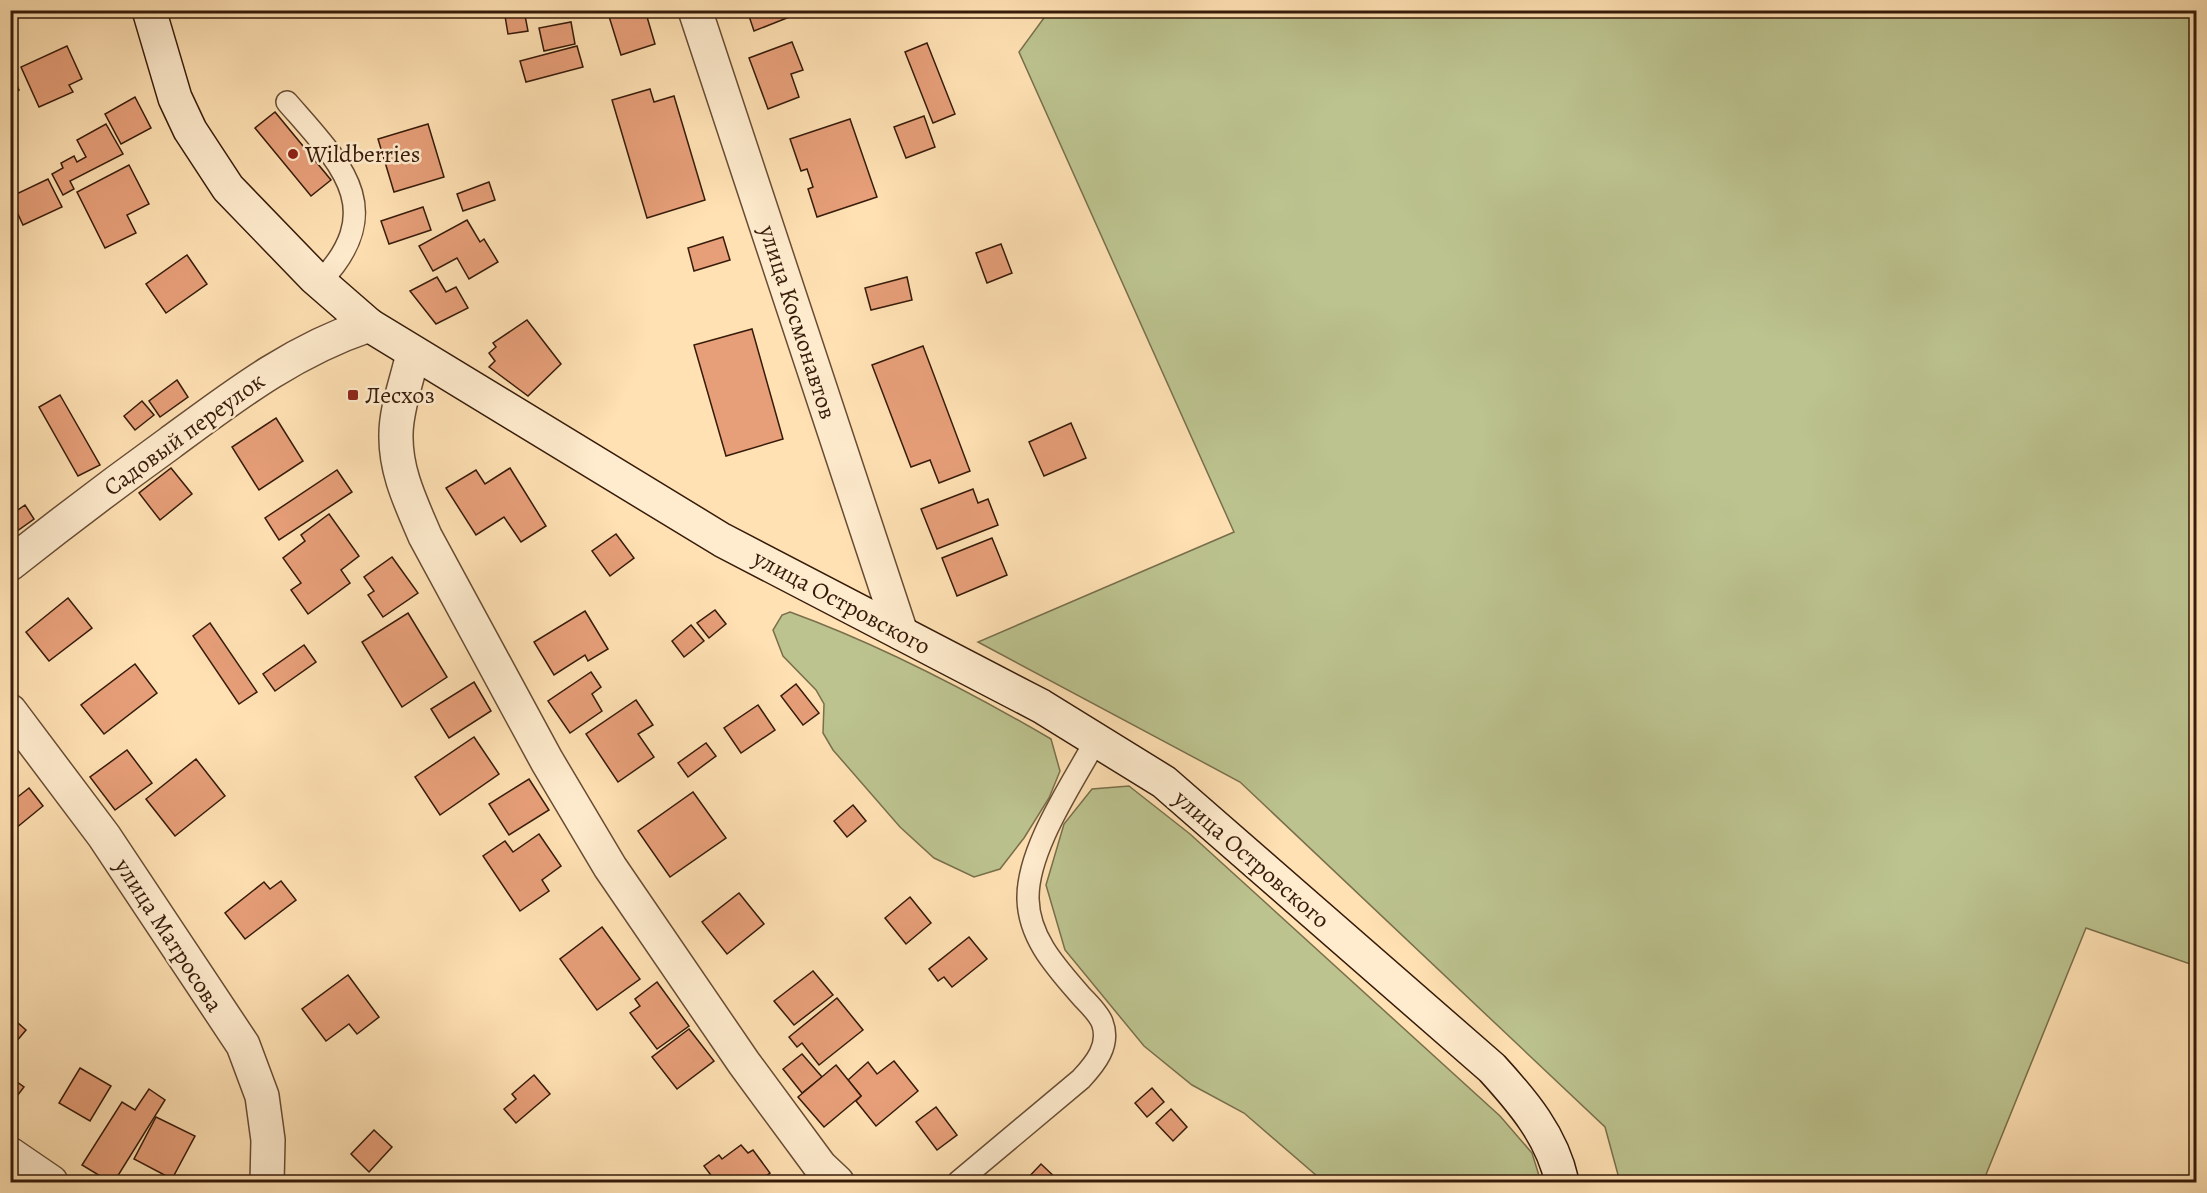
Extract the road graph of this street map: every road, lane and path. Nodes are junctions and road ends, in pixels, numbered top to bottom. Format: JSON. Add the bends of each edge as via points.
{"nodes":[{"id":1,"x":148,"y":10,"type":"edge"},
{"id":2,"x":695,"y":10,"type":"edge"},
{"id":3,"x":286,"y":102,"type":"dead end"},
{"id":4,"x":320,"y":282,"type":"junction"},
{"id":5,"x":369,"y":325,"type":"junction"},
{"id":6,"x":413,"y":353,"type":"junction"},
{"id":7,"x":10,"y":564,"type":"edge"},
{"id":8,"x":901,"y":633,"type":"junction"},
{"id":9,"x":10,"y":711,"type":"edge"},
{"id":10,"x":1096,"y":740,"type":"junction"},
{"id":11,"x":10,"y":1154,"type":"edge"},
{"id":12,"x":51,"y":1182,"type":"edge"},
{"id":13,"x":267,"y":1182,"type":"edge"},
{"id":14,"x":837,"y":1182,"type":"edge"},
{"id":15,"x":958,"y":1182,"type":"edge"},
{"id":16,"x":1562,"y":1182,"type":"edge"}],
"edges":[{"from":1,"to":4,"type":"street","name":"улица Островского","via":[[175,98],[190,130],[228,188]]},
{"from":2,"to":8,"type":"street","name":"улица Космонавтов"},
{"from":3,"to":4,"type":"lane","via":[[343,173],[355,213],[349,243],[339,262]]},
{"from":4,"to":5,"type":"street","name":"улица Островского"},
{"from":5,"to":6,"type":"street","name":"улица Островского"},
{"from":5,"to":7,"type":"street","name":"Садовый переулок","via":[[328,339],[267,374]]},
{"from":6,"to":8,"type":"street","name":"улица Островского","via":[[722,540]]},
{"from":6,"to":14,"type":"street","via":[[396,443],[408,498],[426,536],[547,760],[610,867],[744,1063],[820,1166]]},
{"from":8,"to":10,"type":"street","name":"улица Островского","via":[[1041,706]]},
{"from":9,"to":13,"type":"street","name":"улица Матросова","via":[[104,836],[243,1045],[262,1096],[268,1140]]},
{"from":10,"to":15,"type":"lane","via":[[1033,864],[1028,897],[1038,941],[1102,1023],[1103,1046],[1096,1063],[1081,1080]]},
{"from":10,"to":16,"type":"street","name":"улица Островского","via":[[1164,783],[1492,1068],[1525,1104],[1547,1139]]},
{"from":11,"to":12,"type":"street"}]}
